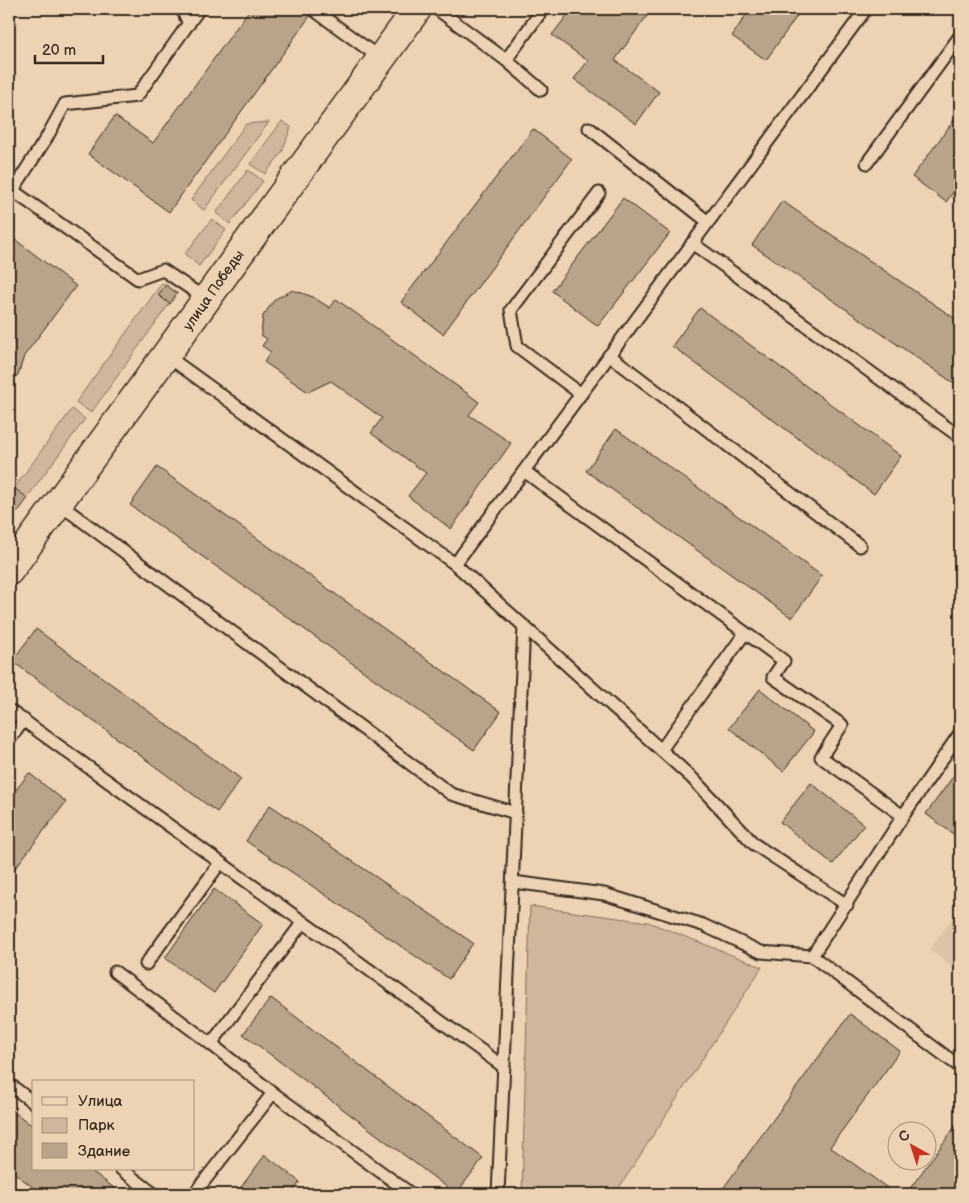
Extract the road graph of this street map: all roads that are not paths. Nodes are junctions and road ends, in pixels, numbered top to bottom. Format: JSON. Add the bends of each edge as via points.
{"nodes":[{"id":1,"x":182,"y":9,"type":"edge"},
{"id":2,"x":199,"y":9,"type":"edge"},
{"id":3,"x":437,"y":9,"type":"edge"},
{"id":4,"x":543,"y":9,"type":"edge"},
{"id":5,"x":866,"y":9,"type":"edge"},
{"id":6,"x":314,"y":10,"type":"edge"},
{"id":7,"x":408,"y":12,"type":"edge"},
{"id":8,"x":189,"y":24,"type":"junction"},
{"id":9,"x":960,"y":36,"type":"edge"},
{"id":10,"x":380,"y":58,"type":"junction"},
{"id":11,"x":506,"y":60,"type":"junction"},
{"id":12,"x":541,"y":90,"type":"dead end"},
{"id":13,"x":589,"y":128,"type":"dead end"},
{"id":14,"x":867,"y":163,"type":"dead end"},
{"id":15,"x":11,"y":189,"type":"edge"},
{"id":16,"x":600,"y":193,"type":"dead end"},
{"id":17,"x":707,"y":221,"type":"junction"},
{"id":18,"x":692,"y":243,"type":"junction"},
{"id":19,"x":206,"y":300,"type":"junction"},
{"id":20,"x":610,"y":355,"type":"junction"},
{"id":21,"x":167,"y":356,"type":"junction"},
{"id":22,"x":581,"y":394,"type":"junction"},
{"id":23,"x":960,"y":437,"type":"edge"},
{"id":24,"x":524,"y":471,"type":"junction"},
{"id":25,"x":58,"y":503,"type":"junction"},
{"id":26,"x":860,"y":546,"type":"dead end"},
{"id":27,"x":12,"y":560,"type":"edge"},
{"id":28,"x":455,"y":564,"type":"junction"},
{"id":29,"x":524,"y":626,"type":"junction"},
{"id":30,"x":745,"y":633,"type":"junction"},
{"id":31,"x":9,"y":710,"type":"edge"},
{"id":32,"x":24,"y":720,"type":"junction"},
{"id":33,"x":960,"y":733,"type":"edge"},
{"id":34,"x":9,"y":740,"type":"edge"},
{"id":35,"x":660,"y":750,"type":"junction"},
{"id":36,"x":516,"y":813,"type":"junction"},
{"id":37,"x":903,"y":816,"type":"junction"},
{"id":38,"x":220,"y":863,"type":"junction"},
{"id":39,"x":513,"y":882,"type":"junction"},
{"id":40,"x":847,"y":905,"type":"junction"},
{"id":41,"x":303,"y":922,"type":"junction"},
{"id":42,"x":812,"y":956,"type":"junction"},
{"id":43,"x":146,"y":964,"type":"dead end"},
{"id":44,"x":115,"y":972,"type":"dead end"},
{"id":45,"x":211,"y":1044,"type":"junction"},
{"id":46,"x":504,"y":1067,"type":"junction"},
{"id":47,"x":960,"y":1067,"type":"edge"},
{"id":48,"x":9,"y":1084,"type":"edge"},
{"id":49,"x":273,"y":1092,"type":"junction"},
{"id":50,"x":32,"y":1101,"type":"edge"},
{"id":51,"x":122,"y":1170,"type":"edge"},
{"id":52,"x":154,"y":1194,"type":"edge"},
{"id":53,"x":194,"y":1194,"type":"edge"},
{"id":54,"x":411,"y":1194,"type":"edge"},
{"id":55,"x":498,"y":1194,"type":"edge"}],
"edges":[{"from":1,"to":8,"type":"lane"},
{"from":2,"to":8,"type":"lane"},
{"from":3,"to":11,"type":"lane"},
{"from":4,"to":11,"type":"lane"},
{"from":5,"to":17,"type":"lane"},
{"from":6,"to":10,"type":"lane"},
{"from":7,"to":10,"type":"main road","name":"улица Победы"},
{"from":8,"to":15,"type":"lane","via":[[137,96],[65,104],[47,137]]},
{"from":9,"to":14,"type":"lane"},
{"from":10,"to":19,"type":"main road","name":"улица Победы"},
{"from":11,"to":12,"type":"lane"},
{"from":13,"to":17,"type":"lane"},
{"from":15,"to":19,"type":"lane","via":[[138,279],[162,270]]},
{"from":16,"to":22,"type":"lane","via":[[511,310],[517,346]]},
{"from":17,"to":18,"type":"lane"},
{"from":18,"to":20,"type":"lane"},
{"from":18,"to":23,"type":"lane"},
{"from":19,"to":21,"type":"main road","name":"улица Победы"},
{"from":20,"to":22,"type":"lane"},
{"from":20,"to":26,"type":"lane"},
{"from":21,"to":25,"type":"main road","name":"улица Победы"},
{"from":21,"to":28,"type":"lane"},
{"from":22,"to":24,"type":"lane"},
{"from":24,"to":28,"type":"lane"},
{"from":24,"to":30,"type":"lane"},
{"from":25,"to":27,"type":"main road","name":"улица Победы"},
{"from":25,"to":36,"type":"lane","via":[[451,794]]},
{"from":28,"to":29,"type":"lane"},
{"from":29,"to":35,"type":"lane"},
{"from":29,"to":36,"type":"lane"},
{"from":30,"to":35,"type":"lane"},
{"from":30,"to":37,"type":"lane","via":[[784,661],[773,677],[842,724],[821,757]]},
{"from":31,"to":32,"type":"lane"},
{"from":32,"to":34,"type":"lane"},
{"from":32,"to":38,"type":"lane"},
{"from":33,"to":37,"type":"lane"},
{"from":35,"to":40,"type":"lane","via":[[692,778],[754,844]]},
{"from":36,"to":39,"type":"lane"},
{"from":37,"to":40,"type":"lane"},
{"from":38,"to":41,"type":"lane"},
{"from":38,"to":43,"type":"lane"},
{"from":39,"to":42,"type":"lane","via":[[604,894],[703,925],[762,952]]},
{"from":39,"to":46,"type":"lane"},
{"from":40,"to":42,"type":"lane"},
{"from":41,"to":45,"type":"lane"},
{"from":41,"to":46,"type":"lane"},
{"from":42,"to":47,"type":"lane"},
{"from":44,"to":45,"type":"lane"},
{"from":45,"to":49,"type":"lane"},
{"from":46,"to":55,"type":"lane"},
{"from":48,"to":50,"type":"lane"},
{"from":49,"to":53,"type":"lane"},
{"from":49,"to":54,"type":"lane"},
{"from":51,"to":52,"type":"lane"}]}
